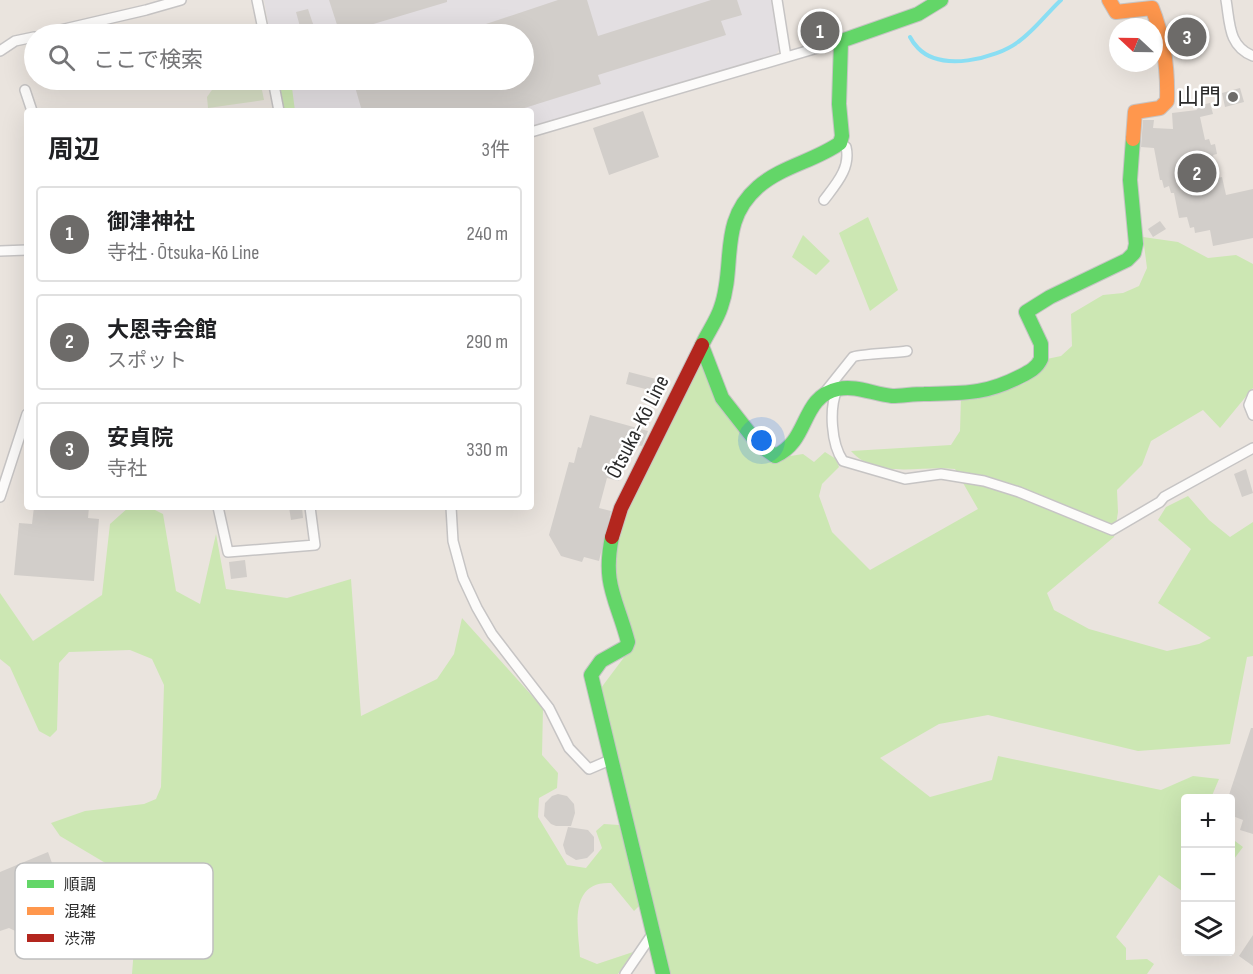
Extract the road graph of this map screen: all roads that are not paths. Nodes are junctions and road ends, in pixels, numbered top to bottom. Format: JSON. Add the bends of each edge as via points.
{"nodes":[{"id":1,"x":181,"y":0,"type":"edge"},
{"id":2,"x":257,"y":0,"type":"edge"},
{"id":3,"x":777,"y":0,"type":"edge"},
{"id":4,"x":941,"y":0,"type":"edge"},
{"id":5,"x":1108,"y":0,"type":"edge"},
{"id":6,"x":1226,"y":0,"type":"edge"},
{"id":7,"x":84,"y":24,"type":"edge"},
{"id":8,"x":262,"y":24,"type":"edge"},
{"id":9,"x":24,"y":39,"type":"edge"},
{"id":10,"x":841,"y":41,"type":"junction"},
{"id":11,"x":0,"y":51,"type":"edge"},
{"id":12,"x":1253,"y":56,"type":"edge"},
{"id":13,"x":786,"y":57,"type":"junction"},
{"id":14,"x":25,"y":90,"type":"dead end"},
{"id":15,"x":275,"y":90,"type":"edge"},
{"id":16,"x":31,"y":108,"type":"edge"},
{"id":17,"x":278,"y":108,"type":"edge"},
{"id":18,"x":534,"y":131,"type":"edge"},
{"id":19,"x":840,"y":143,"type":"junction"},
{"id":20,"x":824,"y":200,"type":"dead end"},
{"id":21,"x":24,"y":250,"type":"edge"},
{"id":22,"x":0,"y":251,"type":"edge"},
{"id":23,"x":702,"y":346,"type":"junction"},
{"id":24,"x":907,"y":351,"type":"dead end"},
{"id":25,"x":837,"y":390,"type":"junction"},
{"id":26,"x":1253,"y":395,"type":"edge"},
{"id":27,"x":821,"y":396,"type":"junction"},
{"id":28,"x":1253,"y":415,"type":"edge"},
{"id":29,"x":24,"y":423,"type":"edge"},
{"id":30,"x":1253,"y":448,"type":"edge"},
{"id":31,"x":0,"y":497,"type":"edge"},
{"id":32,"x":219,"y":510,"type":"edge"},
{"id":33,"x":310,"y":510,"type":"edge"},
{"id":34,"x":451,"y":510,"type":"edge"},
{"id":35,"x":610,"y":760,"type":"junction"},
{"id":36,"x":653,"y":933,"type":"junction"},
{"id":37,"x":625,"y":974,"type":"edge"},
{"id":38,"x":663,"y":974,"type":"edge"}],
"edges":[{"from":1,"to":7,"type":"street"},
{"from":2,"to":8,"type":"street"},
{"from":3,"to":13,"type":"street"},
{"from":4,"to":10,"type":"main road","via":[[918,14]]},
{"from":5,"to":25,"type":"main road","via":[[1116,12],[1142,6],[1152,8],[1168,79],[1167,101],[1160,108],[1135,112],[1130,180],[1134,253],[1026,312],[1043,357],[1030,372],[997,388],[886,395],[849,387]]},
{"from":6,"to":12,"type":"street","via":[[1233,40]]},
{"from":9,"to":11,"type":"street"},
{"from":10,"to":13,"type":"street"},
{"from":10,"to":19,"type":"main road"},
{"from":13,"to":18,"type":"street"},
{"from":14,"to":16,"type":"street"},
{"from":15,"to":17,"type":"street"},
{"from":19,"to":20,"type":"street","via":[[846,147],[848,161]]},
{"from":19,"to":23,"type":"main road","name":"Ōtsuka-Kō Line","via":[[771,177],[745,200],[733,225],[721,307]]},
{"from":21,"to":22,"type":"street"},
{"from":23,"to":27,"type":"main road","via":[[722,398],[758,444],[775,456],[794,445]]},
{"from":23,"to":35,"type":"main road","name":"Ōtsuka-Kō Line","via":[[621,507],[609,548],[610,588],[628,642],[626,647],[599,661],[591,675]]},
{"from":24,"to":27,"type":"street","via":[[858,354]]},
{"from":25,"to":27,"type":"main road"},
{"from":25,"to":30,"type":"street","via":[[832,401],[834,442],[843,461],[905,479],[941,474],[984,481],[1112,531]]},
{"from":26,"to":28,"type":"street","via":[[1249,405]]},
{"from":29,"to":31,"type":"street"},
{"from":32,"to":33,"type":"street","via":[[228,552],[315,545]]},
{"from":34,"to":35,"type":"street","via":[[453,541],[463,578],[492,634],[549,708],[569,748],[589,769]]},
{"from":35,"to":36,"type":"main road","name":"Ōtsuka-Kō Line"},
{"from":36,"to":37,"type":"street"},
{"from":36,"to":38,"type":"main road","name":"Ōtsuka-Kō Line"}]}
